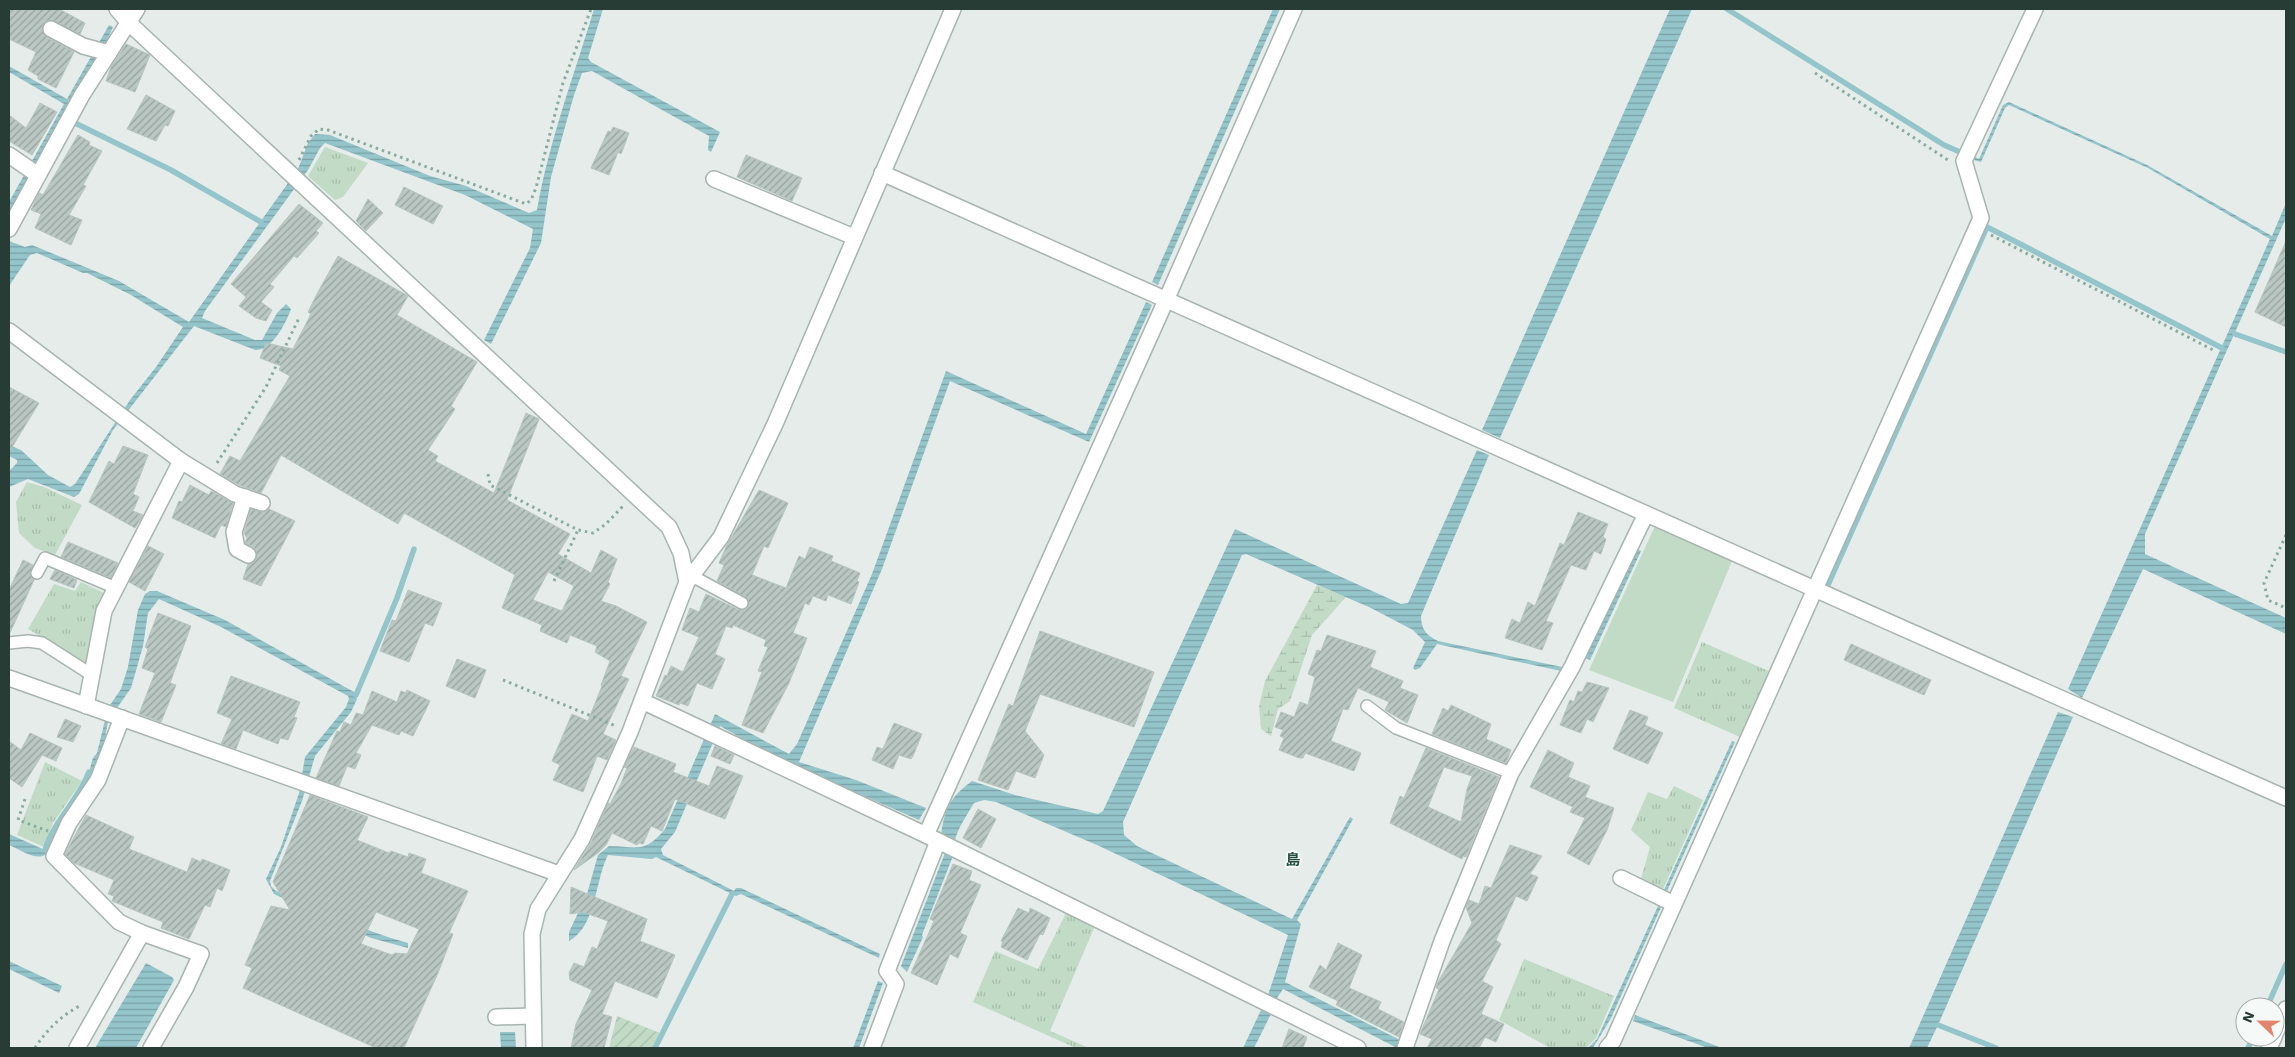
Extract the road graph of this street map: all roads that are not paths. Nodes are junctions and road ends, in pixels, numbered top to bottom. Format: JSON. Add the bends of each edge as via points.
{"nodes":[{"id":1,"x":117,"y":9,"type":"edge"},
{"id":2,"x":137,"y":9,"type":"edge"},
{"id":3,"x":953,"y":9,"type":"edge"},
{"id":4,"x":1294,"y":9,"type":"edge"},
{"id":5,"x":2035,"y":9,"type":"edge"},
{"id":6,"x":129,"y":23,"type":"junction"},
{"id":7,"x":51,"y":29,"type":"dead end"},
{"id":8,"x":109,"y":54,"type":"junction"},
{"id":9,"x":9,"y":155,"type":"edge"},
{"id":10,"x":882,"y":173,"type":"junction"},
{"id":11,"x":38,"y":175,"type":"junction"},
{"id":12,"x":714,"y":179,"type":"dead end"},
{"id":13,"x":9,"y":229,"type":"edge"},
{"id":14,"x":854,"y":236,"type":"junction"},
{"id":15,"x":1167,"y":298,"type":"junction"},
{"id":16,"x":9,"y":331,"type":"edge"},
{"id":17,"x":181,"y":461,"type":"junction"},
{"id":18,"x":245,"y":497,"type":"junction"},
{"id":19,"x":262,"y":503,"type":"dead end"},
{"id":20,"x":1646,"y":514,"type":"junction"},
{"id":21,"x":248,"y":555,"type":"dead end"},
{"id":22,"x":37,"y":573,"type":"dead end"},
{"id":23,"x":690,"y":579,"type":"junction"},
{"id":24,"x":116,"y":588,"type":"junction"},
{"id":25,"x":1814,"y":590,"type":"junction"},
{"id":26,"x":742,"y":603,"type":"dead end"},
{"id":27,"x":9,"y":643,"type":"edge"},
{"id":28,"x":92,"y":675,"type":"junction"},
{"id":29,"x":9,"y":678,"type":"edge"},
{"id":30,"x":642,"y":701,"type":"junction"},
{"id":31,"x":86,"y":706,"type":"junction"},
{"id":32,"x":1366,"y":706,"type":"dead end"},
{"id":33,"x":122,"y":718,"type":"junction"},
{"id":34,"x":1511,"y":773,"type":"junction"},
{"id":35,"x":2286,"y":798,"type":"edge"},
{"id":36,"x":932,"y":838,"type":"junction"},
{"id":37,"x":558,"y":874,"type":"junction"},
{"id":38,"x":1621,"y":878,"type":"dead end"},
{"id":39,"x":1674,"y":904,"type":"junction"},
{"id":40,"x":142,"y":934,"type":"junction"},
{"id":41,"x":532,"y":1016,"type":"junction"},
{"id":42,"x":496,"y":1017,"type":"dead end"},
{"id":43,"x":77,"y":1048,"type":"edge"},
{"id":44,"x":151,"y":1048,"type":"edge"},
{"id":45,"x":534,"y":1048,"type":"edge"},
{"id":46,"x":872,"y":1048,"type":"edge"},
{"id":47,"x":1358,"y":1048,"type":"edge"},
{"id":48,"x":1405,"y":1048,"type":"edge"},
{"id":49,"x":1607,"y":1048,"type":"edge"}],
"edges":[{"from":1,"to":6,"type":"street"},
{"from":2,"to":6,"type":"street"},
{"from":3,"to":10,"type":"street"},
{"from":4,"to":15,"type":"street"},
{"from":5,"to":25,"type":"street","via":[[1964,161],[1981,218]]},
{"from":6,"to":8,"type":"street"},
{"from":6,"to":23,"type":"street","via":[[669,527]]},
{"from":7,"to":8,"type":"street","via":[[83,46]]},
{"from":8,"to":11,"type":"street","via":[[82,95]]},
{"from":9,"to":11,"type":"street"},
{"from":10,"to":14,"type":"street"},
{"from":10,"to":15,"type":"street"},
{"from":11,"to":13,"type":"street"},
{"from":12,"to":14,"type":"street"},
{"from":14,"to":23,"type":"street","via":[[775,424],[721,537]]},
{"from":15,"to":20,"type":"street"},
{"from":15,"to":36,"type":"street"},
{"from":16,"to":17,"type":"street"},
{"from":17,"to":18,"type":"street"},
{"from":17,"to":24,"type":"street"},
{"from":18,"to":19,"type":"street"},
{"from":18,"to":21,"type":"street","via":[[234,532],[237,548]]},
{"from":20,"to":25,"type":"street"},
{"from":20,"to":34,"type":"street","via":[[1572,667]]},
{"from":22,"to":24,"type":"lane","via":[[45,558]]},
{"from":23,"to":26,"type":"lane"},
{"from":23,"to":30,"type":"street"},
{"from":24,"to":28,"type":"street","via":[[104,611]]},
{"from":25,"to":35,"type":"street"},
{"from":25,"to":39,"type":"street"},
{"from":27,"to":28,"type":"lane","via":[[42,643]]},
{"from":28,"to":31,"type":"street"},
{"from":29,"to":31,"type":"street"},
{"from":30,"to":36,"type":"street"},
{"from":30,"to":37,"type":"street","via":[[582,840]]},
{"from":31,"to":33,"type":"street"},
{"from":32,"to":34,"type":"lane","via":[[1396,728]]},
{"from":33,"to":37,"type":"street"},
{"from":33,"to":40,"type":"street","via":[[98,780],[69,823],[54,856],[119,922]]},
{"from":34,"to":48,"type":"street","via":[[1442,941]]},
{"from":36,"to":46,"type":"street","via":[[886,971],[896,984]]},
{"from":36,"to":47,"type":"street"},
{"from":37,"to":41,"type":"street","via":[[538,909],[532,934]]},
{"from":38,"to":39,"type":"street"},
{"from":39,"to":49,"type":"street"},
{"from":40,"to":43,"type":"street"},
{"from":40,"to":44,"type":"street","via":[[201,954]]},
{"from":41,"to":42,"type":"street"},
{"from":41,"to":45,"type":"street"}]}
